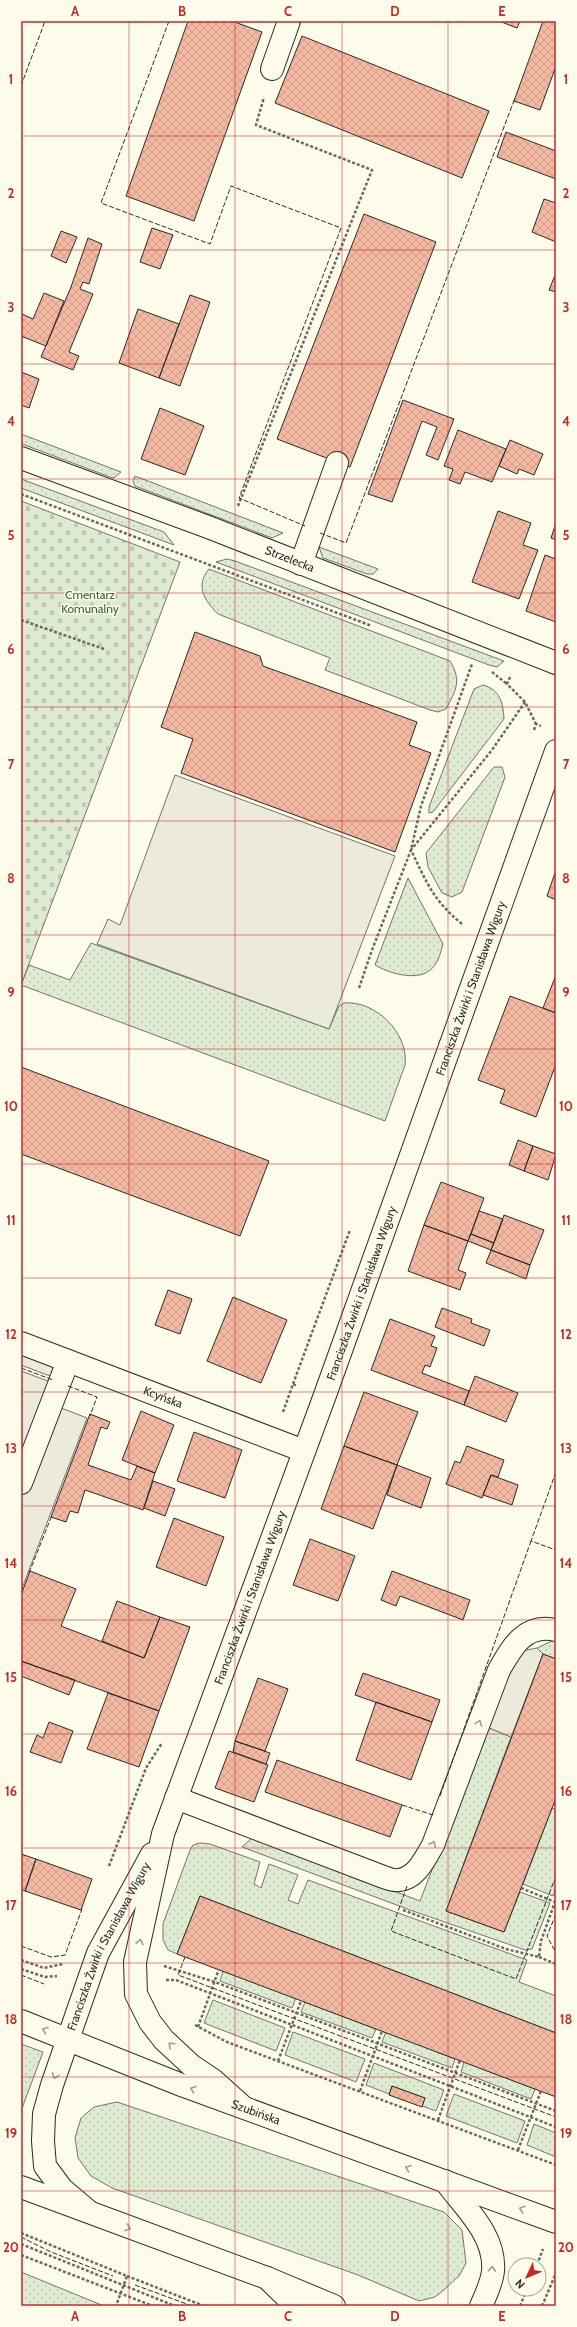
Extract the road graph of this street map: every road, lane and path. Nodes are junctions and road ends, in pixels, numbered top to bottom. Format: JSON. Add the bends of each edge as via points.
{"nodes":[{"id":1,"x":289,"y":21,"type":"edge"},
{"id":2,"x":272,"y":69,"type":"joint"},
{"id":3,"x":21,"y":458,"type":"edge"},
{"id":4,"x":337,"y":463,"type":"dead end"},
{"id":5,"x":21,"y":494,"type":"edge"},
{"id":6,"x":237,"y":509,"type":"dead end"},
{"id":7,"x":301,"y":564,"type":"junction"},
{"id":8,"x":21,"y":620,"type":"edge"},
{"id":9,"x":375,"y":627,"type":"dead end"},
{"id":10,"x":519,"y":648,"type":"junction"},
{"id":11,"x":104,"y":649,"type":"dead end"},
{"id":12,"x":464,"y":661,"type":"dead end"},
{"id":13,"x":556,"y":663,"type":"edge"},
{"id":14,"x":472,"y":664,"type":"junction"},
{"id":15,"x":478,"y":667,"type":"dead end"},
{"id":16,"x":485,"y":670,"type":"dead end"},
{"id":17,"x":507,"y":684,"type":"junction"},
{"id":18,"x":525,"y":702,"type":"junction"},
{"id":19,"x":536,"y":724,"type":"dead end"},
{"id":20,"x":556,"y":751,"type":"edge"},
{"id":21,"x":411,"y":850,"type":"junction"},
{"id":22,"x":463,"y":925,"type":"dead end"},
{"id":23,"x":359,"y":988,"type":"dead end"},
{"id":24,"x":21,"y":1343,"type":"edge"},
{"id":25,"x":68,"y":1361,"type":"junction"},
{"id":26,"x":304,"y":1451,"type":"junction"},
{"id":27,"x":21,"y":1483,"type":"edge"},
{"id":28,"x":556,"y":1630,"type":"edge"},
{"id":29,"x":163,"y":1742,"type":"dead end"},
{"id":30,"x":176,"y":1798,"type":"junction"},
{"id":31,"x":163,"y":1834,"type":"junction"},
{"id":32,"x":108,"y":1870,"type":"dead end"},
{"id":33,"x":522,"y":1888,"type":"dead end"},
{"id":34,"x":555,"y":1902,"type":"edge"},
{"id":35,"x":539,"y":1956,"type":"dead end"},
{"id":36,"x":556,"y":1964,"type":"edge"},
{"id":37,"x":172,"y":1967,"type":"dead end"},
{"id":38,"x":219,"y":1969,"type":"dead end"},
{"id":39,"x":134,"y":1980,"type":"junction"},
{"id":40,"x":215,"y":1982,"type":"junction"},
{"id":41,"x":211,"y":1994,"type":"junction"},
{"id":42,"x":301,"y":2001,"type":"dead end"},
{"id":43,"x":296,"y":2013,"type":"junction"},
{"id":44,"x":21,"y":2021,"type":"edge"},
{"id":45,"x":193,"y":2024,"type":"dead end"},
{"id":46,"x":292,"y":2025,"type":"junction"},
{"id":47,"x":198,"y":2027,"type":"junction"},
{"id":48,"x":382,"y":2031,"type":"dead end"},
{"id":49,"x":68,"y":2040,"type":"junction"},
{"id":50,"x":377,"y":2044,"type":"junction"},
{"id":51,"x":373,"y":2056,"type":"junction"},
{"id":52,"x":460,"y":2060,"type":"dead end"},
{"id":53,"x":278,"y":2061,"type":"junction"},
{"id":54,"x":455,"y":2073,"type":"junction"},
{"id":55,"x":450,"y":2086,"type":"junction"},
{"id":56,"x":360,"y":2091,"type":"junction"},
{"id":57,"x":542,"y":2091,"type":"dead end"},
{"id":58,"x":536,"y":2104,"type":"junction"},
{"id":59,"x":243,"y":2107,"type":"junction"},
{"id":60,"x":556,"y":2112,"type":"edge"},
{"id":61,"x":531,"y":2116,"type":"junction"},
{"id":62,"x":438,"y":2120,"type":"junction"},
{"id":63,"x":556,"y":2127,"type":"edge"},
{"id":64,"x":518,"y":2150,"type":"junction"},
{"id":65,"x":556,"y":2165,"type":"edge"},
{"id":66,"x":445,"y":2181,"type":"junction"},
{"id":67,"x":21,"y":2187,"type":"edge"},
{"id":68,"x":92,"y":2214,"type":"junction"},
{"id":69,"x":556,"y":2222,"type":"edge"},
{"id":70,"x":21,"y":2233,"type":"edge"},
{"id":71,"x":21,"y":2244,"type":"edge"},
{"id":72,"x":21,"y":2255,"type":"edge"},
{"id":73,"x":556,"y":2273,"type":"edge"},
{"id":74,"x":127,"y":2276,"type":"junction"},
{"id":75,"x":267,"y":2278,"type":"junction"},
{"id":76,"x":124,"y":2286,"type":"junction"},
{"id":77,"x":120,"y":2295,"type":"junction"},
{"id":78,"x":116,"y":2306,"type":"edge"},
{"id":79,"x":153,"y":2306,"type":"edge"},
{"id":80,"x":175,"y":2306,"type":"edge"},
{"id":81,"x":204,"y":2306,"type":"edge"},
{"id":82,"x":296,"y":2306,"type":"edge"},
{"id":83,"x":334,"y":2306,"type":"edge"},
{"id":84,"x":481,"y":2306,"type":"edge"},
{"id":85,"x":542,"y":2306,"type":"edge"}],
"edges":[{"from":1,"to":2,"type":"street"},
{"from":2,"to":6,"type":"path","via":[[256,125],[372,170]]},
{"from":3,"to":7,"type":"street","name":"Strzelecka"},
{"from":4,"to":7,"type":"street"},
{"from":5,"to":9,"type":"path"},
{"from":7,"to":10,"type":"street","name":"Strzelecka"},
{"from":8,"to":11,"type":"path"},
{"from":10,"to":13,"type":"street","name":"Strzelecka"},
{"from":10,"to":17,"type":"path"},
{"from":12,"to":14,"type":"path"},
{"from":14,"to":15,"type":"path"},
{"from":14,"to":21,"type":"path","via":[[422,806]]},
{"from":16,"to":17,"type":"path"},
{"from":17,"to":18,"type":"path"},
{"from":18,"to":19,"type":"path"},
{"from":18,"to":21,"type":"path","via":[[492,750]]},
{"from":20,"to":26,"type":"street","name":"Franciszka Żwirki i Stanisława Wigury"},
{"from":21,"to":22,"type":"path","via":[[442,907]]},
{"from":21,"to":23,"type":"path"},
{"from":24,"to":25,"type":"street","name":"Kcyńska"},
{"from":25,"to":26,"type":"street","name":"Kcyńska"},
{"from":25,"to":27,"type":"street"},
{"from":26,"to":30,"type":"street","name":"Franciszka Żwirki i Stanisława Wigury"},
{"from":30,"to":28,"type":"street","one_way":true,"via":[[380,1876],[399,1881],[411,1876],[421,1866],[433,1845],[499,1670],[514,1644],[530,1631]]},
{"from":29,"to":32,"type":"path","via":[[146,1768]]},
{"from":30,"to":31,"type":"street","name":"Franciszka Żwirki i Stanisława Wigury"},
{"from":39,"to":31,"type":"street","name":"Franciszka Żwirki i Stanisława Wigury","one_way":true,"via":[[135,1962]]},
{"from":31,"to":49,"type":"street","name":"Franciszka Żwirki i Stanisława Wigury","via":[[98,1953]]},
{"from":33,"to":34,"type":"path"},
{"from":35,"to":36,"type":"path"},
{"from":37,"to":40,"type":"path"},
{"from":38,"to":40,"type":"path"},
{"from":39,"to":41,"type":"path","via":[[176,1980]]},
{"from":59,"to":39,"type":"street","name":"Franciszka Żwirki i Stanisława Wigury","one_way":true,"via":[[164,2040],[140,2005]]},
{"from":40,"to":41,"type":"path"},
{"from":40,"to":43,"type":"path"},
{"from":41,"to":46,"type":"path"},
{"from":41,"to":47,"type":"path"},
{"from":42,"to":43,"type":"path"},
{"from":43,"to":46,"type":"path"},
{"from":43,"to":50,"type":"path"},
{"from":49,"to":44,"type":"street","name":"Szubińska","one_way":true},
{"from":45,"to":47,"type":"path"},
{"from":46,"to":51,"type":"path"},
{"from":46,"to":53,"type":"path"},
{"from":47,"to":53,"type":"path","via":[[226,2042]]},
{"from":48,"to":50,"type":"path"},
{"from":59,"to":49,"type":"street","name":"Szubińska","one_way":true},
{"from":49,"to":68,"type":"street","one_way":true,"via":[[44,2114],[42,2141],[45,2166],[62,2189]]},
{"from":50,"to":51,"type":"path"},
{"from":50,"to":54,"type":"path"},
{"from":51,"to":55,"type":"path"},
{"from":51,"to":56,"type":"path"},
{"from":52,"to":54,"type":"path"},
{"from":53,"to":56,"type":"path"},
{"from":54,"to":55,"type":"path"},
{"from":54,"to":58,"type":"path"},
{"from":55,"to":61,"type":"path"},
{"from":55,"to":62,"type":"path"},
{"from":56,"to":62,"type":"path"},
{"from":57,"to":58,"type":"path"},
{"from":58,"to":60,"type":"path"},
{"from":58,"to":61,"type":"path"},
{"from":66,"to":59,"type":"street","name":"Szubińska","one_way":true},
{"from":61,"to":63,"type":"path"},
{"from":61,"to":64,"type":"path"},
{"from":62,"to":64,"type":"path"},
{"from":64,"to":65,"type":"path"},
{"from":69,"to":66,"type":"street","name":"Szubińska","one_way":true},
{"from":84,"to":66,"type":"street","one_way":true,"via":[[492,2272],[492,2254],[487,2238],[478,2224]]},
{"from":67,"to":68,"type":"street"},
{"from":68,"to":75,"type":"street","one_way":true},
{"from":70,"to":74,"type":"path"},
{"from":71,"to":76,"type":"path"},
{"from":72,"to":77,"type":"path"},
{"from":73,"to":85,"type":"path"},
{"from":74,"to":76,"type":"path"},
{"from":74,"to":81,"type":"path"},
{"from":75,"to":82,"type":"street"},
{"from":75,"to":83,"type":"street"},
{"from":76,"to":77,"type":"path"},
{"from":76,"to":80,"type":"path"},
{"from":77,"to":78,"type":"path"},
{"from":77,"to":79,"type":"path"}]}
